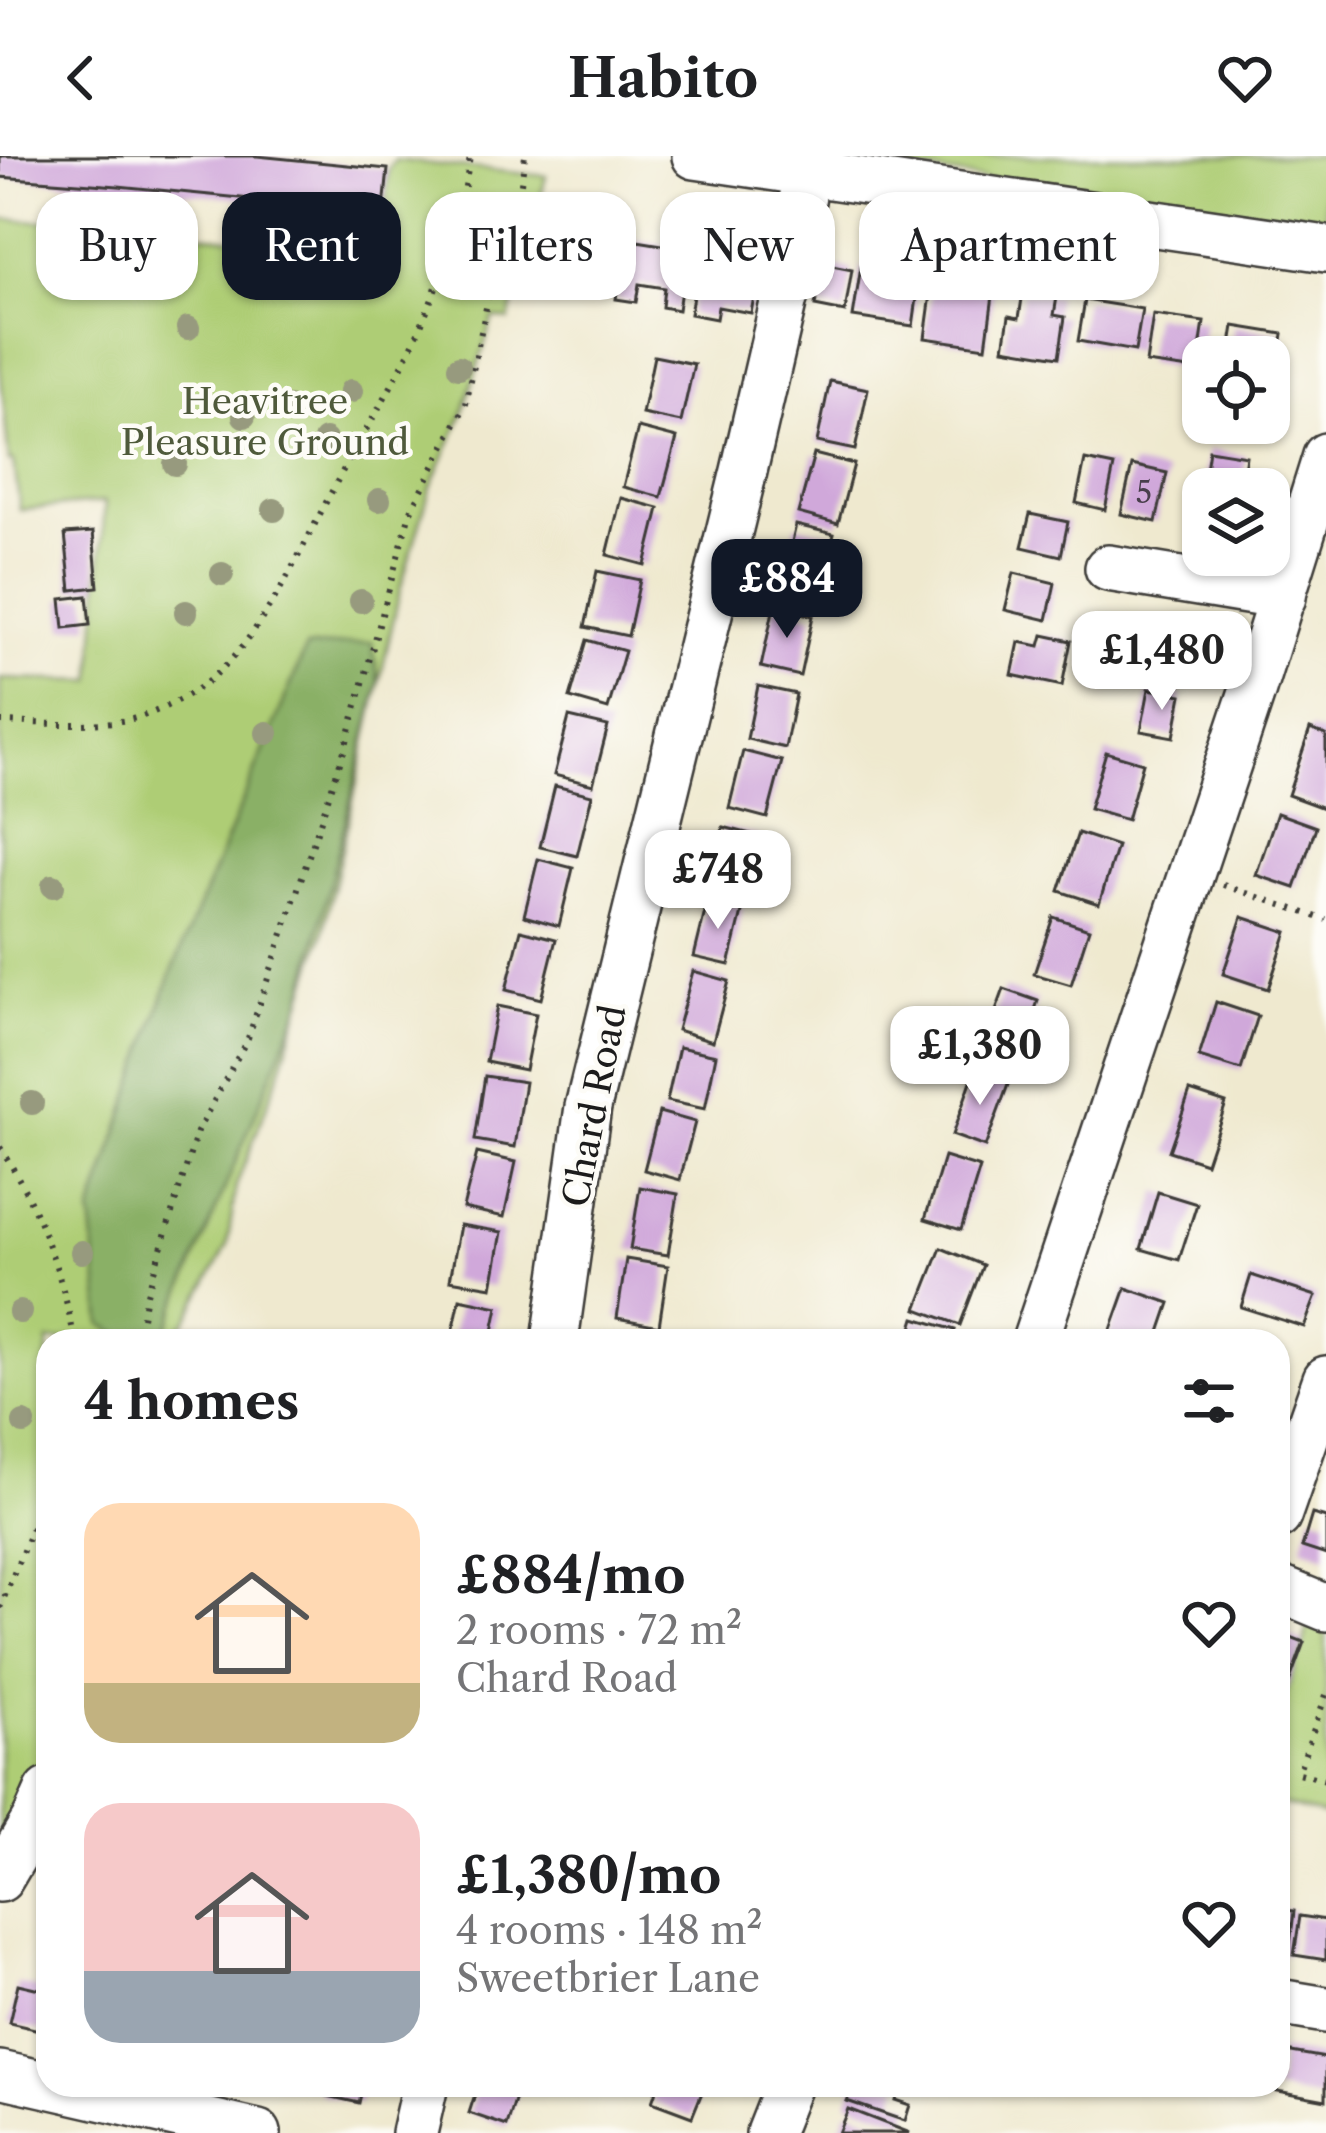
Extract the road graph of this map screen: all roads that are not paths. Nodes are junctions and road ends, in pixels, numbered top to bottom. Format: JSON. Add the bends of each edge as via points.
{"nodes":[{"id":1,"x":694,"y":156,"type":"edge"},
{"id":2,"x":807,"y":172,"type":"junction"},
{"id":3,"x":1326,"y":250,"type":"edge"},
{"id":4,"x":1326,"y":456,"type":"edge"},
{"id":5,"x":1108,"y":568,"type":"dead end"},
{"id":6,"x":1283,"y":597,"type":"junction"},
{"id":7,"x":556,"y":1329,"type":"edge"},
{"id":8,"x":1039,"y":1329,"type":"edge"},
{"id":9,"x":1326,"y":1379,"type":"edge"},
{"id":10,"x":1290,"y":1482,"type":"edge"},
{"id":11,"x":1290,"y":1593,"type":"edge"},
{"id":12,"x":1326,"y":1608,"type":"edge"},
{"id":13,"x":36,"y":1818,"type":"edge"},
{"id":14,"x":0,"y":1879,"type":"edge"},
{"id":15,"x":1290,"y":2004,"type":"edge"},
{"id":16,"x":1326,"y":2010,"type":"edge"},
{"id":17,"x":0,"y":2074,"type":"edge"},
{"id":18,"x":36,"y":2082,"type":"edge"},
{"id":19,"x":101,"y":2097,"type":"edge"},
{"id":20,"x":422,"y":2097,"type":"edge"},
{"id":21,"x":783,"y":2097,"type":"edge"},
{"id":22,"x":258,"y":2133,"type":"edge"},
{"id":23,"x":414,"y":2133,"type":"edge"},
{"id":24,"x":769,"y":2133,"type":"edge"}],
"edges":[{"from":1,"to":2,"type":"street"},
{"from":2,"to":3,"type":"street"},
{"from":2,"to":7,"type":"street","name":"Chard Road","via":[[745,471],[588,1107]]},
{"from":4,"to":6,"type":"street"},
{"from":5,"to":6,"type":"street"},
{"from":6,"to":8,"type":"street"},
{"from":9,"to":10,"type":"street"},
{"from":11,"to":12,"type":"street"},
{"from":13,"to":14,"type":"street"},
{"from":15,"to":16,"type":"street"},
{"from":17,"to":18,"type":"street"},
{"from":19,"to":22,"type":"street"},
{"from":20,"to":23,"type":"street"},
{"from":21,"to":24,"type":"street"}]}
